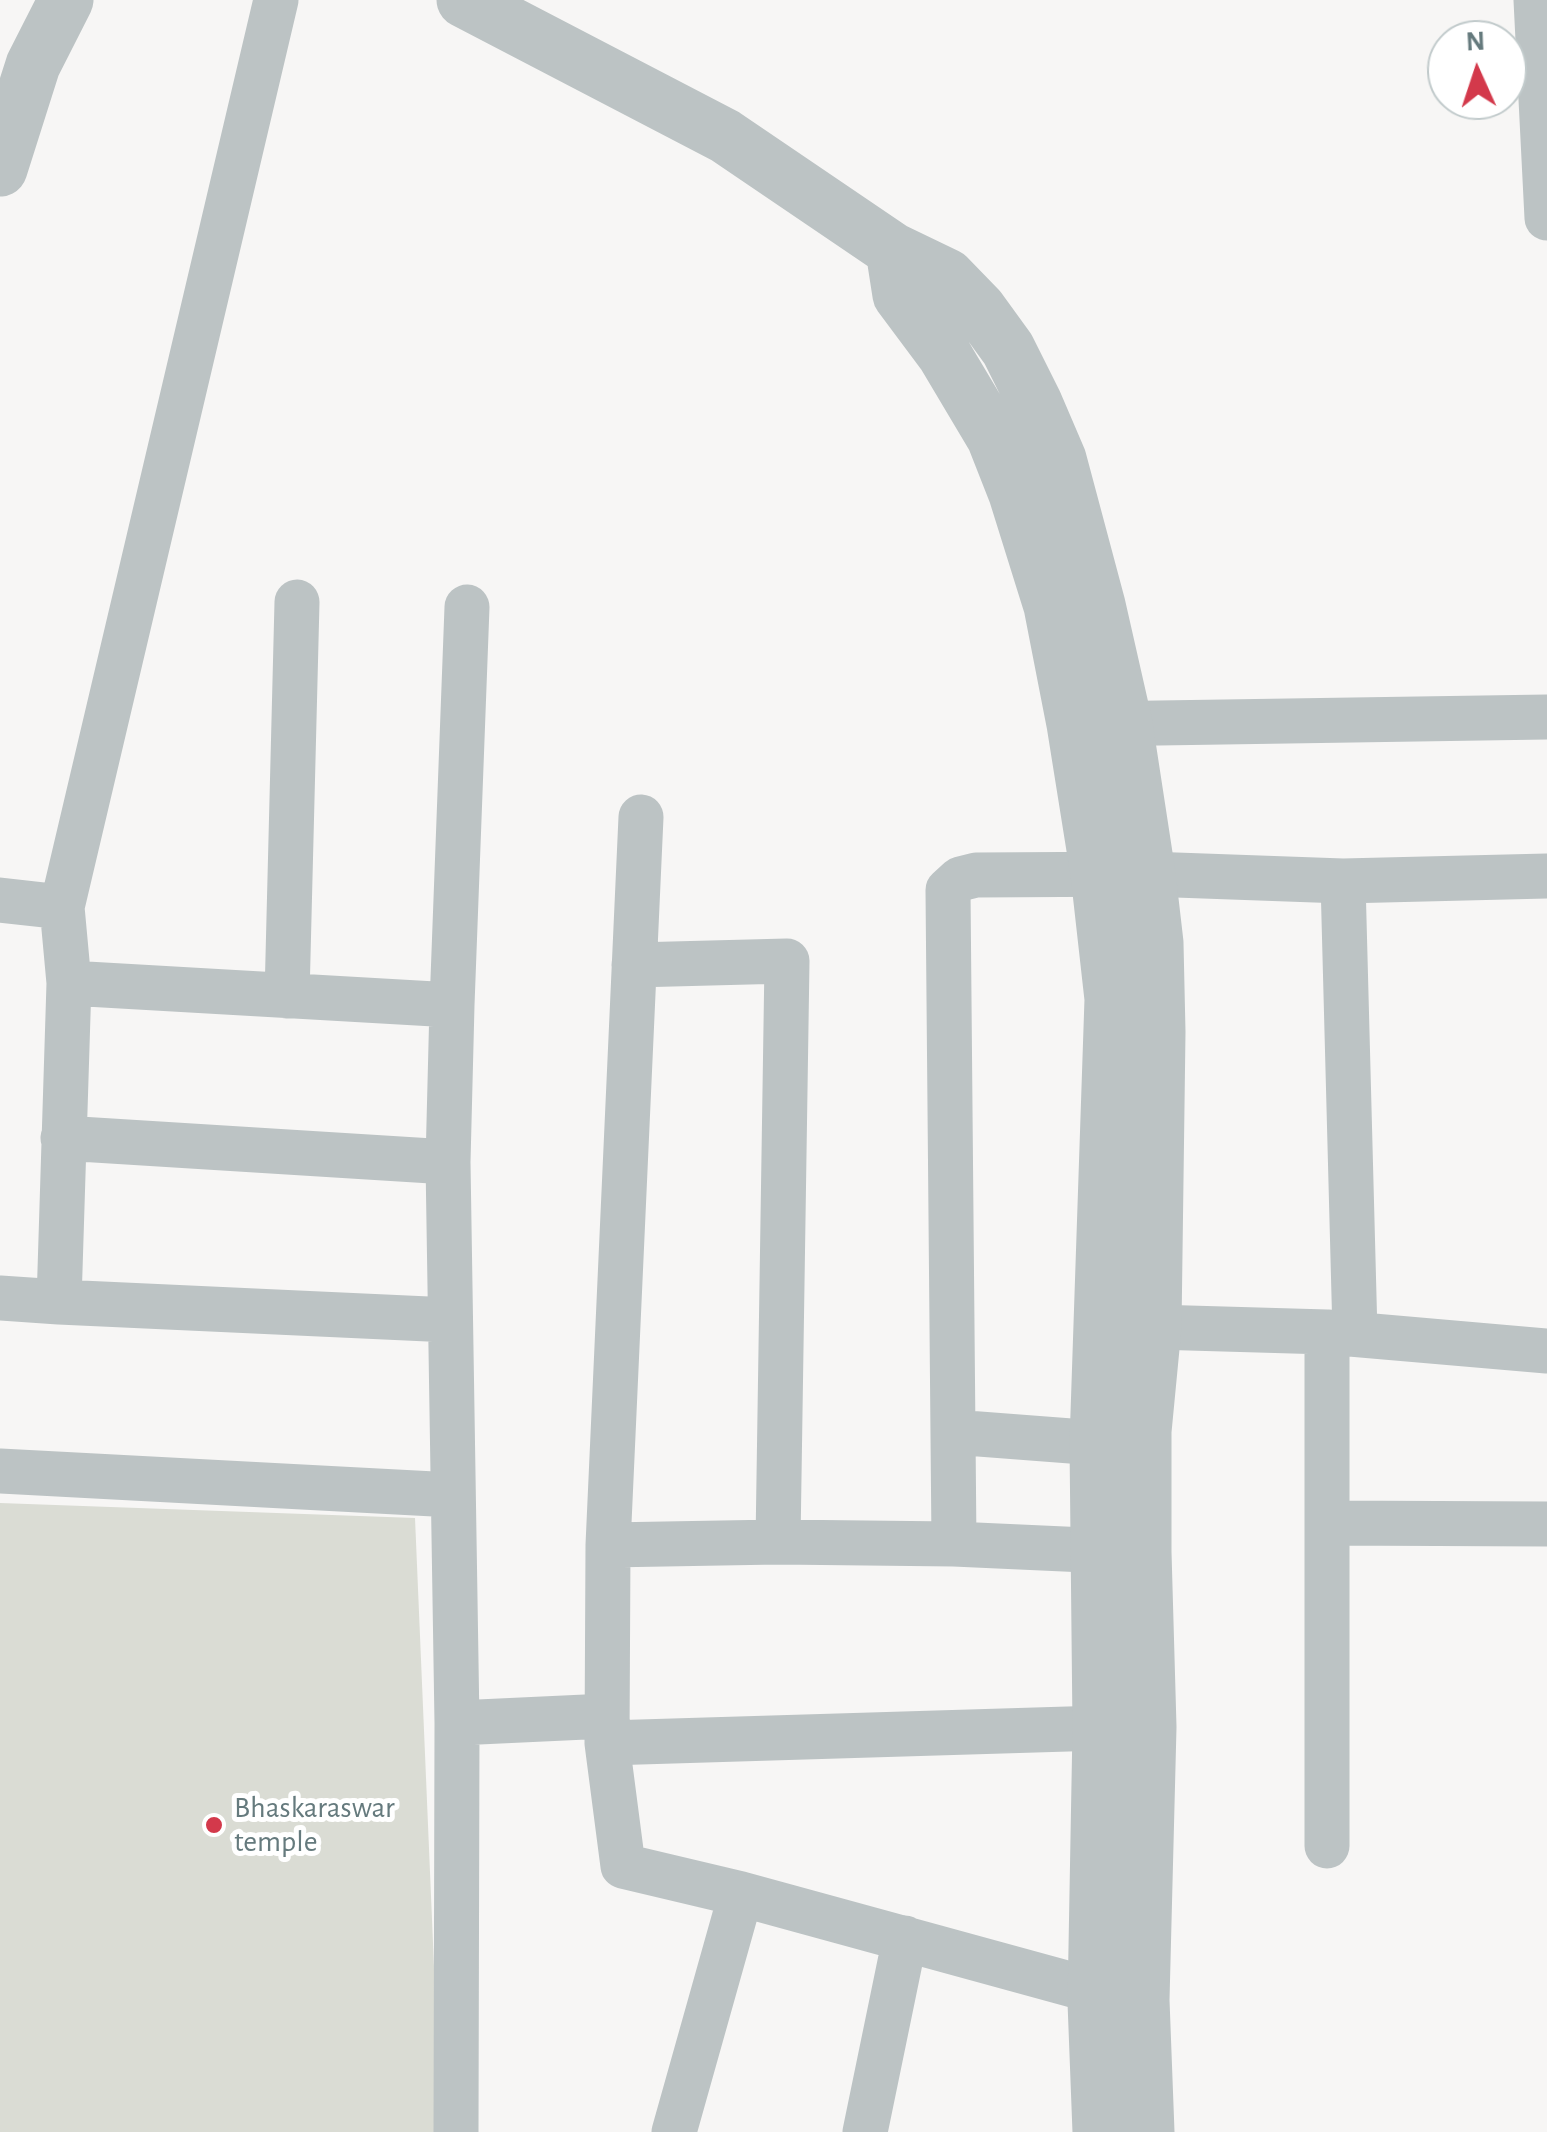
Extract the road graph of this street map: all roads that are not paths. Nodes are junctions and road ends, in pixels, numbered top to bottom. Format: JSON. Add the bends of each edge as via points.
{"nodes":[{"id":1,"x":66,"y":0,"type":"edge"},
{"id":2,"x":276,"y":0,"type":"edge"},
{"id":3,"x":464,"y":0,"type":"edge"},
{"id":4,"x":1536,"y":0,"type":"edge"},
{"id":5,"x":17,"y":57,"type":"edge"},
{"id":6,"x":1544,"y":88,"type":"edge"},
{"id":7,"x":0,"y":170,"type":"edge"},
{"id":8,"x":1547,"y":218,"type":"edge"},
{"id":9,"x":298,"y":602,"type":"dead end"},
{"id":10,"x":467,"y":607,"type":"dead end"},
{"id":11,"x":1547,"y":717,"type":"edge"},
{"id":12,"x":1099,"y":724,"type":"junction"},
{"id":13,"x":641,"y":816,"type":"dead end"},
{"id":14,"x":1123,"y":874,"type":"junction"},
{"id":15,"x":1547,"y":876,"type":"edge"},
{"id":16,"x":1343,"y":881,"type":"junction"},
{"id":17,"x":0,"y":900,"type":"edge"},
{"id":18,"x":62,"y":907,"type":"junction"},
{"id":19,"x":634,"y":965,"type":"junction"},
{"id":20,"x":70,"y":983,"type":"junction"},
{"id":21,"x":287,"y":996,"type":"junction"},
{"id":22,"x":452,"y":1005,"type":"junction"},
{"id":23,"x":63,"y":1138,"type":"junction"},
{"id":24,"x":448,"y":1162,"type":"junction"},
{"id":25,"x":0,"y":1298,"type":"edge"},
{"id":26,"x":60,"y":1302,"type":"junction"},
{"id":27,"x":450,"y":1320,"type":"junction"},
{"id":28,"x":1128,"y":1326,"type":"junction"},
{"id":29,"x":1341,"y":1333,"type":"junction"},
{"id":30,"x":1547,"y":1351,"type":"edge"},
{"id":31,"x":952,"y":1432,"type":"junction"},
{"id":32,"x":1098,"y":1443,"type":"junction"},
{"id":33,"x":0,"y":1471,"type":"edge"},
{"id":34,"x":453,"y":1495,"type":"junction"},
{"id":35,"x":1327,"y":1523,"type":"junction"},
{"id":36,"x":1547,"y":1524,"type":"edge"},
{"id":37,"x":778,"y":1542,"type":"junction"},
{"id":38,"x":954,"y":1544,"type":"junction"},
{"id":39,"x":608,"y":1546,"type":"junction"},
{"id":40,"x":1122,"y":1552,"type":"junction"},
{"id":41,"x":457,"y":1723,"type":"junction"},
{"id":42,"x":1125,"y":1727,"type":"junction"},
{"id":43,"x":607,"y":1730,"type":"junction"},
{"id":44,"x":1327,"y":1846,"type":"dead end"},
{"id":45,"x":741,"y":1894,"type":"junction"},
{"id":46,"x":904,"y":1938,"type":"junction"},
{"id":47,"x":1119,"y":1996,"type":"junction"},
{"id":48,"x":456,"y":2132,"type":"edge"},
{"id":49,"x":674,"y":2132,"type":"edge"},
{"id":50,"x":865,"y":2132,"type":"edge"},
{"id":51,"x":1100,"y":2132,"type":"edge"},
{"id":52,"x":1147,"y":2132,"type":"edge"}],
"edges":[{"from":1,"to":5,"type":"street"},
{"from":2,"to":18,"type":"street"},
{"from":3,"to":12,"type":"street","via":[[724,136],[893,250],[946,276],[979,310],[1035,403],[1033,467],[1098,605]]},
{"from":4,"to":6,"type":"street"},
{"from":5,"to":7,"type":"street"},
{"from":6,"to":8,"type":"street"},
{"from":9,"to":21,"type":"street"},
{"from":10,"to":22,"type":"street"},
{"from":11,"to":12,"type":"street"},
{"from":12,"to":14,"type":"street"},
{"from":13,"to":19,"type":"street"},
{"from":14,"to":16,"type":"street"},
{"from":14,"to":28,"type":"street","via":[[1156,943],[1158,1032]]},
{"from":14,"to":31,"type":"street","via":[[976,876],[948,890]]},
{"from":15,"to":16,"type":"street"},
{"from":16,"to":29,"type":"street"},
{"from":17,"to":18,"type":"street"},
{"from":18,"to":20,"type":"street"},
{"from":19,"to":37,"type":"street","via":[[786,960]]},
{"from":19,"to":39,"type":"street"},
{"from":20,"to":21,"type":"street"},
{"from":20,"to":23,"type":"street"},
{"from":21,"to":22,"type":"street"},
{"from":22,"to":24,"type":"street"},
{"from":23,"to":24,"type":"street"},
{"from":23,"to":26,"type":"street"},
{"from":24,"to":27,"type":"street"},
{"from":25,"to":26,"type":"street"},
{"from":26,"to":27,"type":"street"},
{"from":27,"to":34,"type":"street"},
{"from":28,"to":29,"type":"street"},
{"from":28,"to":32,"type":"street"},
{"from":28,"to":40,"type":"street","via":[[1144,1431]]},
{"from":29,"to":30,"type":"street"},
{"from":29,"to":35,"type":"street"},
{"from":31,"to":32,"type":"street"},
{"from":31,"to":38,"type":"street"},
{"from":32,"to":40,"type":"street"},
{"from":33,"to":34,"type":"street"},
{"from":34,"to":41,"type":"street"},
{"from":35,"to":36,"type":"street"},
{"from":35,"to":44,"type":"street"},
{"from":37,"to":38,"type":"street"},
{"from":37,"to":39,"type":"street"},
{"from":38,"to":40,"type":"street"},
{"from":39,"to":43,"type":"street"},
{"from":40,"to":42,"type":"street"},
{"from":41,"to":43,"type":"street"},
{"from":41,"to":48,"type":"street"},
{"from":42,"to":43,"type":"street"},
{"from":42,"to":47,"type":"street"},
{"from":43,"to":45,"type":"street","via":[[623,1866]]},
{"from":45,"to":46,"type":"street"},
{"from":45,"to":49,"type":"street"},
{"from":46,"to":47,"type":"street"},
{"from":46,"to":50,"type":"street"},
{"from":47,"to":51,"type":"street"},
{"from":47,"to":52,"type":"street"}]}
